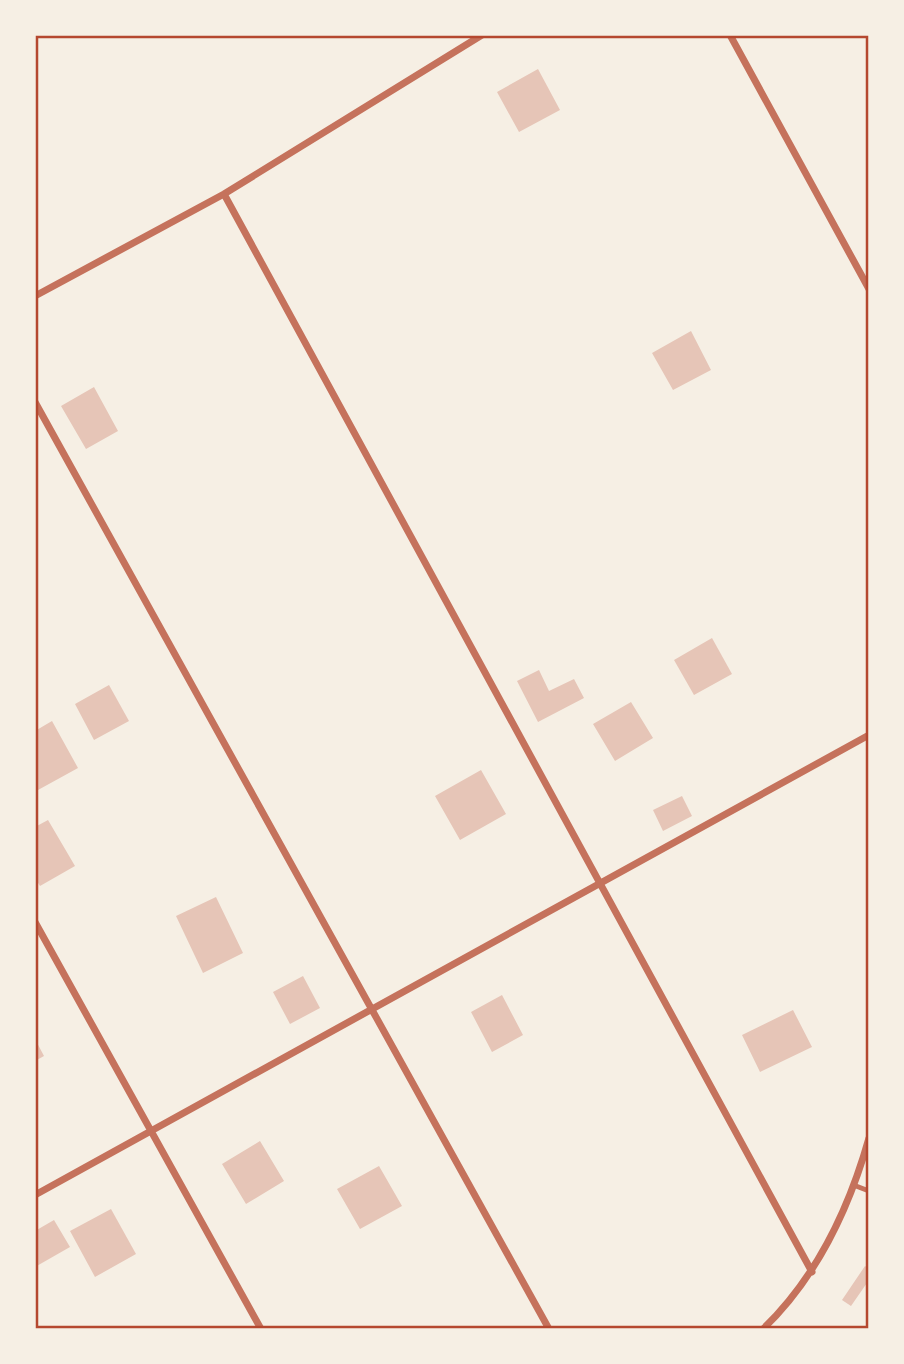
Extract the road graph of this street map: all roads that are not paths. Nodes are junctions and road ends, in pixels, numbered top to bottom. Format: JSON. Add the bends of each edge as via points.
{"nodes":[{"id":1,"x":482,"y":35,"type":"edge"},
{"id":2,"x":730,"y":35,"type":"edge"},
{"id":3,"x":224,"y":194,"type":"junction"},
{"id":4,"x":869,"y":289,"type":"edge"},
{"id":5,"x":35,"y":296,"type":"edge"},
{"id":6,"x":35,"y":402,"type":"edge"},
{"id":7,"x":869,"y":735,"type":"edge"},
{"id":8,"x":600,"y":883,"type":"junction"},
{"id":9,"x":35,"y":922,"type":"edge"},
{"id":10,"x":372,"y":1009,"type":"junction"},
{"id":11,"x":151,"y":1131,"type":"junction"},
{"id":12,"x":869,"y":1138,"type":"edge"},
{"id":13,"x":856,"y":1186,"type":"junction"},
{"id":14,"x":869,"y":1191,"type":"edge"},
{"id":15,"x":35,"y":1195,"type":"edge"},
{"id":16,"x":811,"y":1272,"type":"junction"},
{"id":17,"x":261,"y":1329,"type":"edge"},
{"id":18,"x":550,"y":1329,"type":"edge"},
{"id":19,"x":763,"y":1329,"type":"edge"}],
"edges":[{"from":1,"to":3,"type":"street"},
{"from":2,"to":4,"type":"street"},
{"from":3,"to":5,"type":"street"},
{"from":3,"to":8,"type":"street"},
{"from":6,"to":10,"type":"street"},
{"from":7,"to":8,"type":"street"},
{"from":8,"to":10,"type":"street"},
{"from":8,"to":16,"type":"street"},
{"from":9,"to":11,"type":"street"},
{"from":10,"to":11,"type":"street"},
{"from":10,"to":18,"type":"street"},
{"from":11,"to":15,"type":"street"},
{"from":11,"to":17,"type":"street"},
{"from":12,"to":13,"type":"street"},
{"from":13,"to":14,"type":"lane"},
{"from":13,"to":16,"type":"street"},
{"from":16,"to":19,"type":"street"}]}
